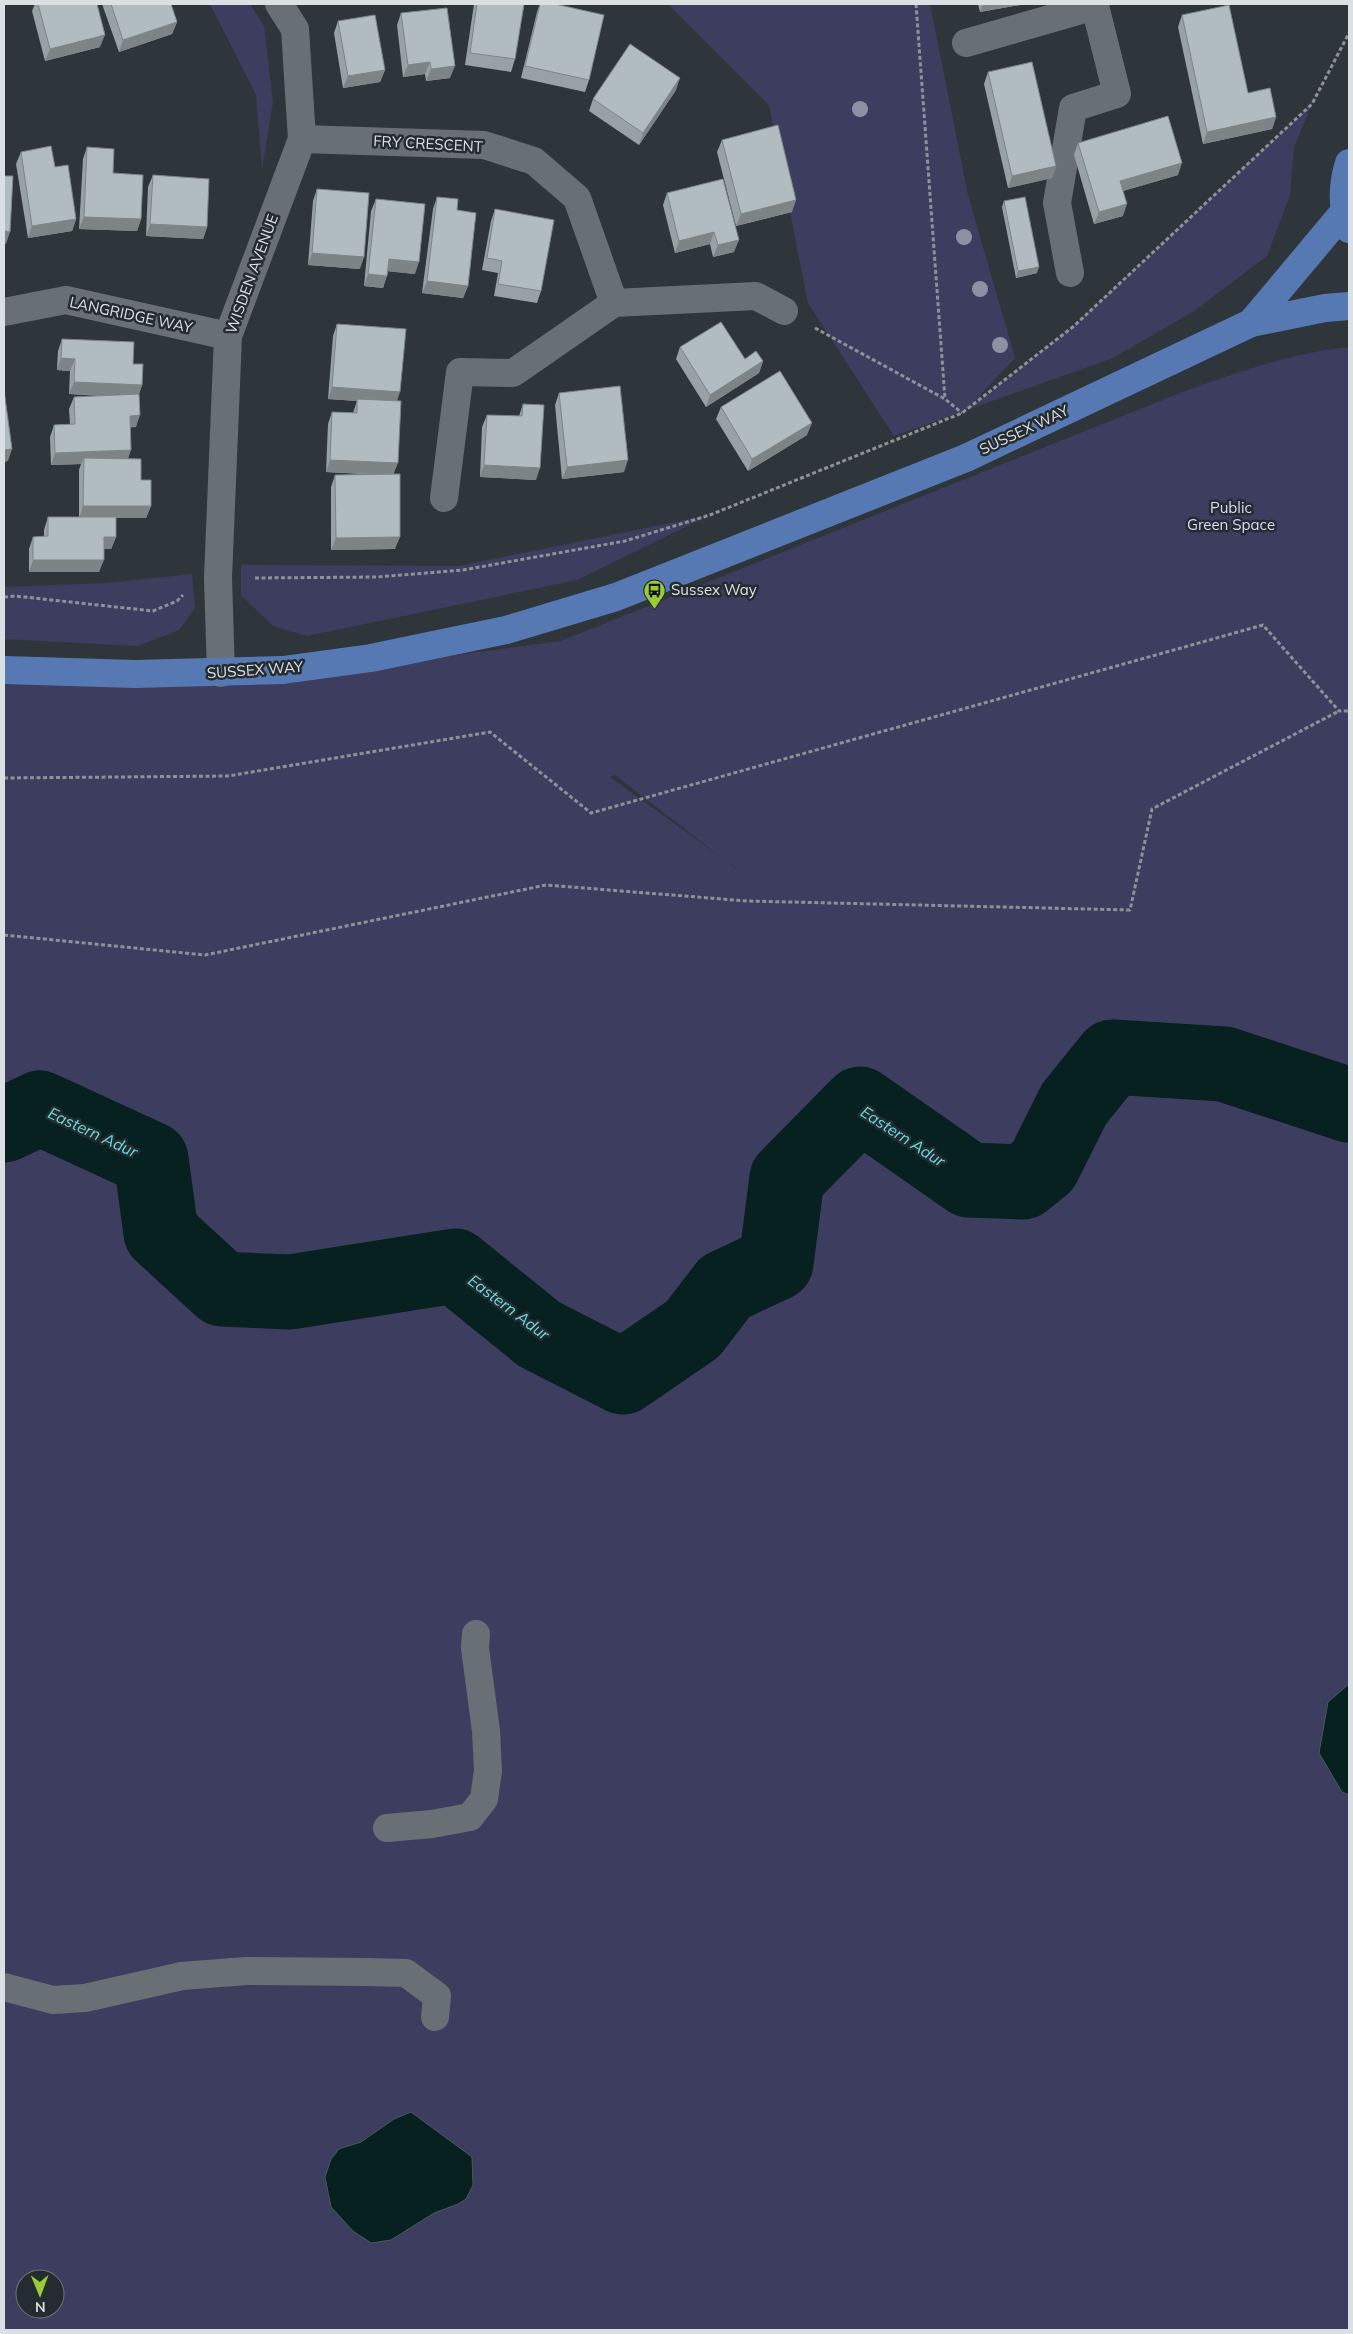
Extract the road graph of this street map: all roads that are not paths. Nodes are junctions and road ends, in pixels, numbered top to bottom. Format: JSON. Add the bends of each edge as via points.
{"nodes":[{"id":1,"x":279,"y":4,"type":"edge"},
{"id":2,"x":1094,"y":5,"type":"edge"},
{"id":3,"x":966,"y":43,"type":"dead end"},
{"id":4,"x":302,"y":139,"type":"junction"},
{"id":5,"x":1349,"y":163,"type":"edge"},
{"id":6,"x":1347,"y":220,"type":"edge"},
{"id":7,"x":1070,"y":273,"type":"dead end"},
{"id":8,"x":614,"y":303,"type":"junction"},
{"id":9,"x":1349,"y":306,"type":"edge"},
{"id":10,"x":784,"y":311,"type":"road end"},
{"id":11,"x":4,"y":312,"type":"edge"},
{"id":12,"x":1251,"y":323,"type":"junction"},
{"id":13,"x":228,"y":336,"type":"junction"},
{"id":14,"x":444,"y":498,"type":"dead end"},
{"id":15,"x":4,"y":670,"type":"edge"},
{"id":16,"x":220,"y":673,"type":"junction"},
{"id":17,"x":476,"y":1634,"type":"dead end"},
{"id":18,"x":387,"y":1828,"type":"dead end"},
{"id":19,"x":4,"y":1987,"type":"edge"},
{"id":20,"x":435,"y":2017,"type":"dead end"}],
"edges":[{"from":1,"to":4,"type":"street","name":"WISDEN AVENUE","via":[[295,29]]},
{"from":2,"to":3,"type":"street"},
{"from":2,"to":7,"type":"street","via":[[1117,94],[1073,108],[1056,203]]},
{"from":4,"to":8,"type":"street","name":"FRY CRESCENT","via":[[484,144],[534,161],[577,198]]},
{"from":4,"to":13,"type":"street","name":"WISDEN AVENUE"},
{"from":5,"to":6,"type":"main road","via":[[1344,177]]},
{"from":6,"to":12,"type":"main road","name":"SUSSEX WAY"},
{"from":8,"to":10,"type":"street","via":[[756,296]]},
{"from":8,"to":14,"type":"street","via":[[513,374],[460,372]]},
{"from":9,"to":12,"type":"main road","name":"SUSSEX WAY"},
{"from":11,"to":13,"type":"street","name":"LANGRIDGE WAY","via":[[66,300]]},
{"from":12,"to":16,"type":"main road","name":"SUSSEX WAY","via":[[966,458],[616,597],[506,630],[371,658],[284,670]]},
{"from":13,"to":16,"type":"street","name":"WISDEN AVENUE","via":[[218,578]]},
{"from":15,"to":16,"type":"main road","name":"SUSSEX WAY"},
{"from":17,"to":18,"type":"street","via":[[488,1771],[484,1799],[470,1817]]},
{"from":19,"to":20,"type":"street","via":[[53,2000],[85,1998],[182,1976],[246,1971],[406,1973],[437,1996]]}]}
